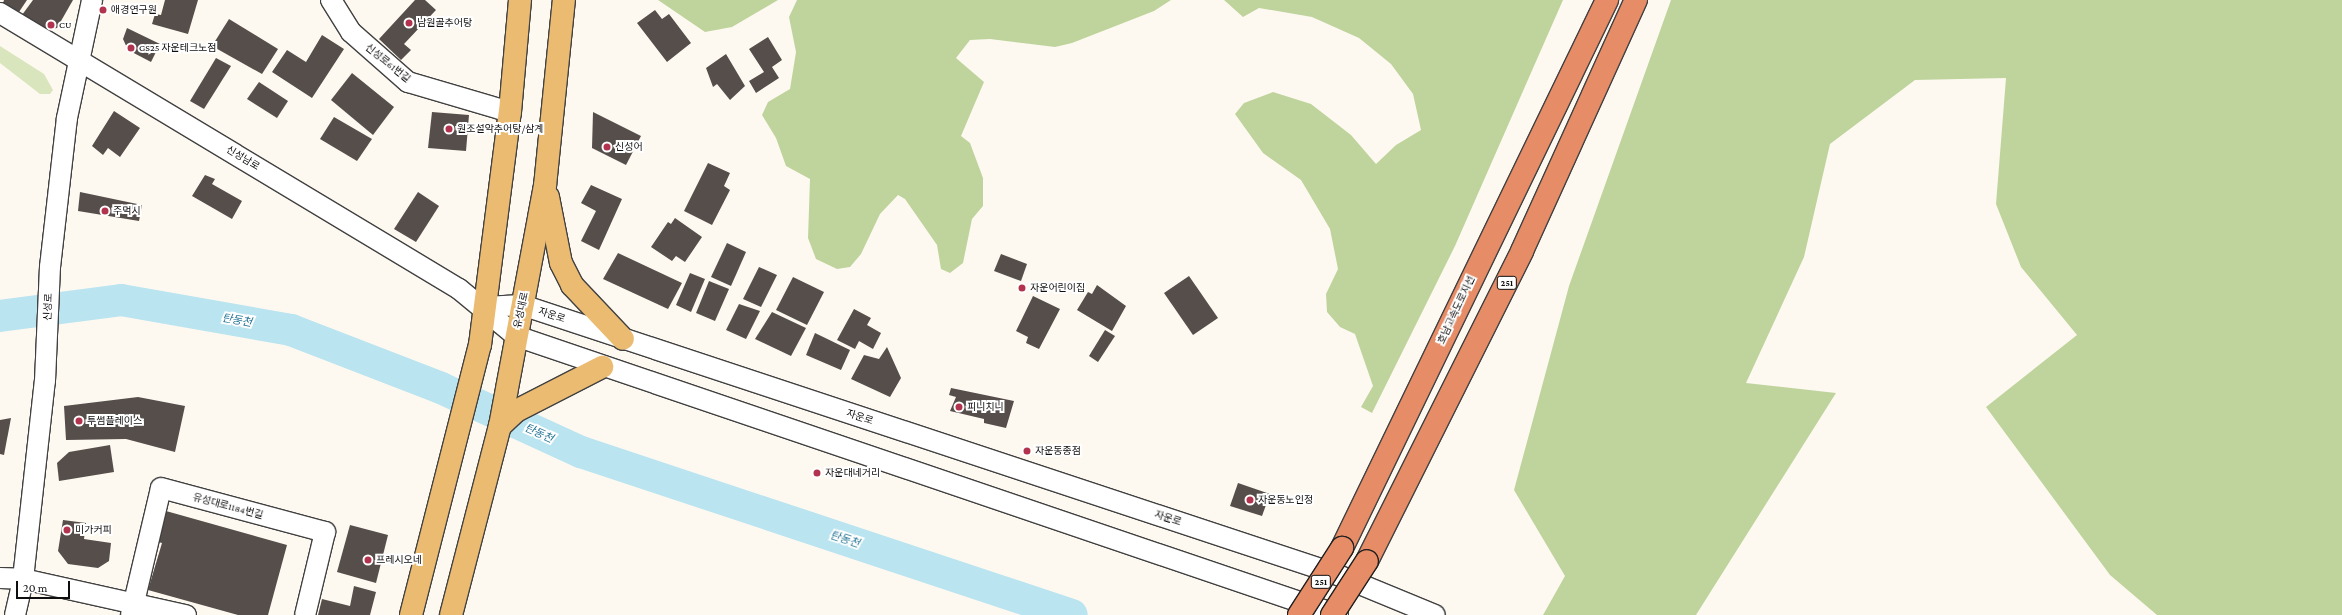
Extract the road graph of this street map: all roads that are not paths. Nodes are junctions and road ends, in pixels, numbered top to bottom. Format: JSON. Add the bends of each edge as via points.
{"nodes":[{"id":1,"x":92,"y":0,"type":"edge"},
{"id":2,"x":331,"y":0,"type":"edge"},
{"id":3,"x":520,"y":0,"type":"edge"},
{"id":4,"x":564,"y":0,"type":"edge"},
{"id":5,"x":1607,"y":0,"type":"edge"},
{"id":6,"x":1636,"y":0,"type":"edge"},
{"id":7,"x":0,"y":13,"type":"edge"},
{"id":8,"x":78,"y":60,"type":"junction"},
{"id":9,"x":510,"y":112,"type":"junction"},
{"id":10,"x":546,"y":186,"type":"junction"},
{"id":11,"x":522,"y":305,"type":"junction"},
{"id":12,"x":485,"y":307,"type":"junction"},
{"id":13,"x":516,"y":336,"type":"junction"},
{"id":14,"x":623,"y":339,"type":"junction"},
{"id":15,"x":602,"y":366,"type":"junction"},
{"id":16,"x":500,"y":426,"type":"junction"},
{"id":17,"x":0,"y":578,"type":"edge"},
{"id":18,"x":23,"y":579,"type":"junction"},
{"id":19,"x":132,"y":608,"type":"edge"},
{"id":20,"x":15,"y":615,"type":"edge"},
{"id":21,"x":186,"y":615,"type":"edge"},
{"id":22,"x":305,"y":615,"type":"edge"},
{"id":23,"x":411,"y":615,"type":"edge"},
{"id":24,"x":451,"y":615,"type":"edge"},
{"id":25,"x":1299,"y":615,"type":"edge"},
{"id":26,"x":1332,"y":615,"type":"edge"},
{"id":27,"x":1338,"y":615,"type":"edge"},
{"id":28,"x":1435,"y":615,"type":"edge"}],
"edges":[{"from":1,"to":8,"type":"street","name":"신성로"},
{"from":2,"to":9,"type":"street","name":"신성로61번길","via":[[351,32],[408,82]]},
{"from":3,"to":9,"type":"main road"},
{"from":4,"to":10,"type":"main road","name":"유성대로"},
{"from":5,"to":25,"type":"highway","name":"호남고속도로지선","number":"251","bridge":true,"via":[[1342,548]]},
{"from":6,"to":26,"type":"highway","number":"251","bridge":true,"via":[[1522,251],[1367,561]]},
{"from":7,"to":8,"type":"street","name":"신성남로"},
{"from":8,"to":12,"type":"street","name":"신성남로"},
{"from":8,"to":18,"type":"street","name":"신성로","via":[[50,267],[45,381]]},
{"from":9,"to":12,"type":"main road"},
{"from":10,"to":11,"type":"main road","name":"유성대로"},
{"from":10,"to":14,"type":"main road","via":[[561,263],[572,285]]},
{"from":11,"to":12,"type":"street","name":"자운로"},
{"from":11,"to":13,"type":"main road","name":"유성대로"},
{"from":11,"to":14,"type":"street","name":"자운로"},
{"from":12,"to":13,"type":"street"},
{"from":12,"to":23,"type":"main road","via":[[480,345],[454,455]]},
{"from":13,"to":15,"type":"street"},
{"from":13,"to":16,"type":"main road","name":"유성대로","via":[[514,359]]},
{"from":14,"to":28,"type":"street","name":"자운로","via":[[1333,573]]},
{"from":15,"to":16,"type":"main road","via":[[516,411]]},
{"from":15,"to":27,"type":"street"},
{"from":16,"to":24,"type":"main road","name":"유성대로"},
{"from":17,"to":18,"type":"street"},
{"from":18,"to":19,"type":"street"},
{"from":18,"to":20,"type":"street","name":"신성로"},
{"from":19,"to":21,"type":"street"},
{"from":19,"to":22,"type":"street","name":"유성대로1184번길","via":[[161,488],[325,532]]}]}
